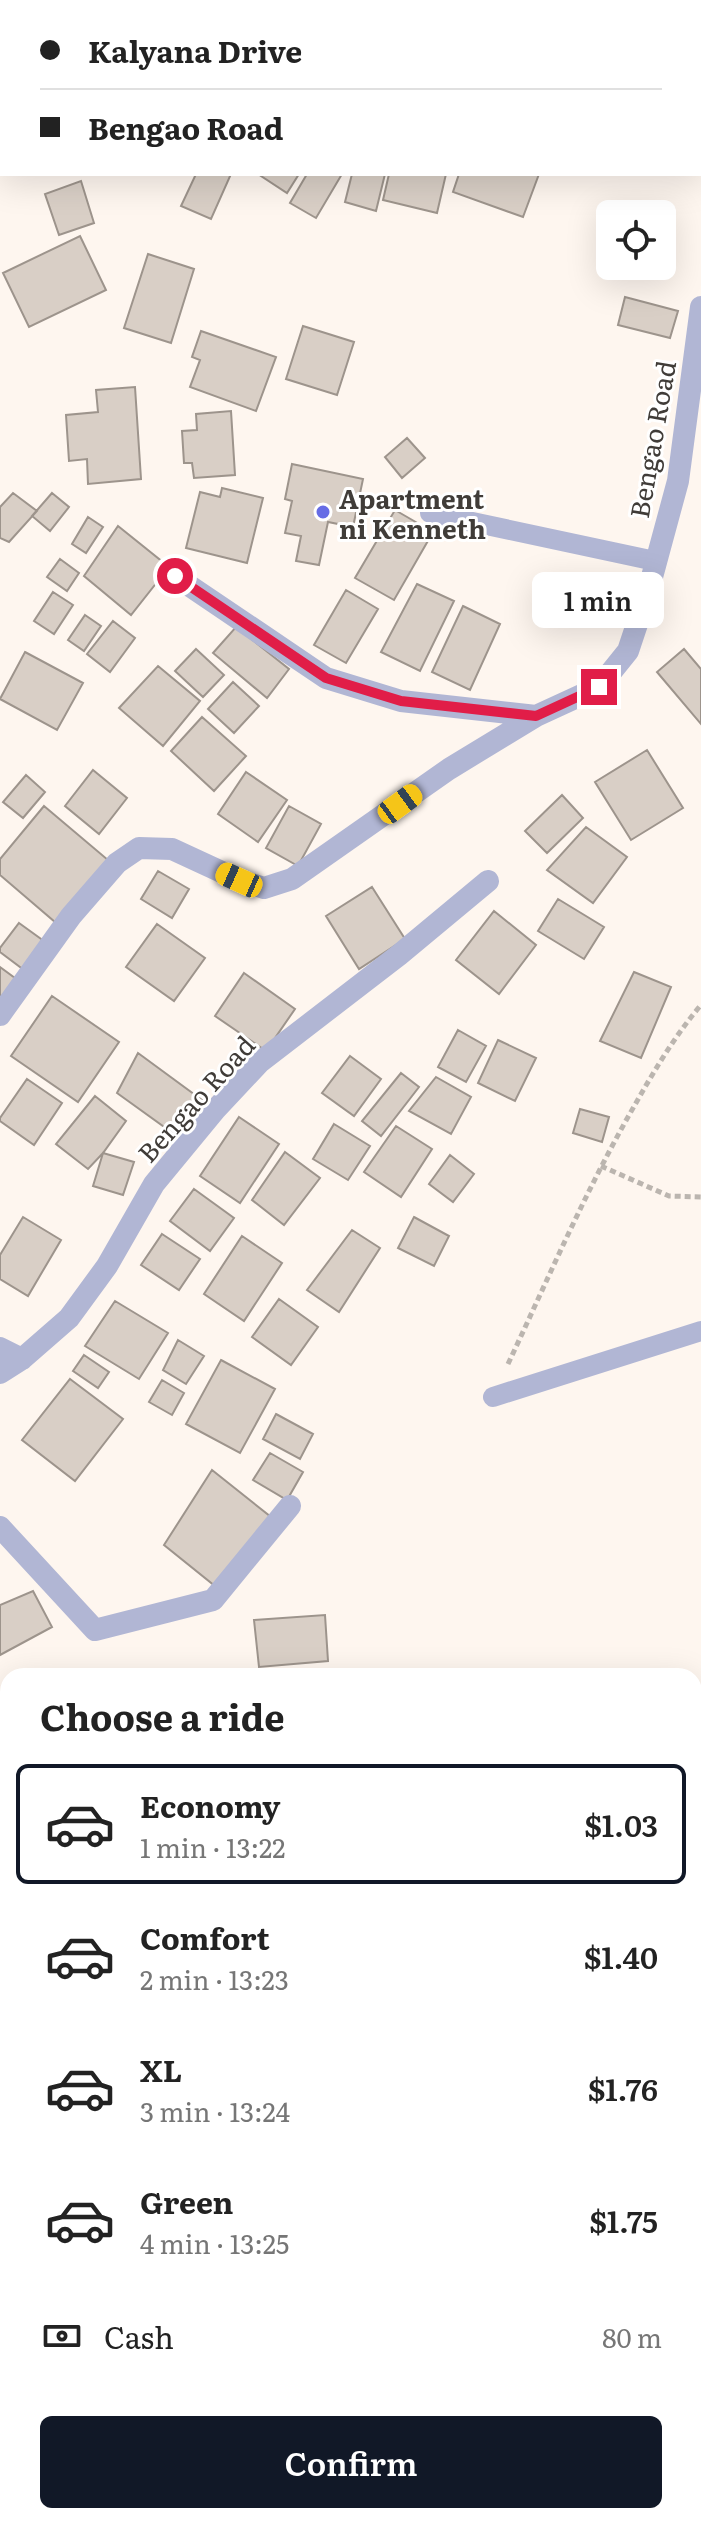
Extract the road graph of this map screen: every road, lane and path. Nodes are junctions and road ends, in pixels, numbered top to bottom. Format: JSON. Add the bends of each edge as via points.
{"nodes":[{"id":1,"x":701,"y":307,"type":"edge"},
{"id":2,"x":430,"y":513,"type":"dead end"},
{"id":3,"x":655,"y":561,"type":"junction"},
{"id":4,"x":175,"y":576,"type":"dead end"},
{"id":5,"x":536,"y":716,"type":"junction"},
{"id":6,"x":488,"y":881,"type":"dead end"},
{"id":7,"x":701,"y":1005,"type":"edge"},
{"id":8,"x":0,"y":1015,"type":"edge"},
{"id":9,"x":601,"y":1166,"type":"junction"},
{"id":10,"x":701,"y":1197,"type":"edge"},
{"id":11,"x":701,"y":1331,"type":"edge"},
{"id":12,"x":0,"y":1348,"type":"edge"},
{"id":13,"x":22,"y":1359,"type":"junction"},
{"id":14,"x":0,"y":1373,"type":"edge"},
{"id":15,"x":493,"y":1397,"type":"joint"},
{"id":16,"x":290,"y":1506,"type":"dead end"},
{"id":17,"x":0,"y":1527,"type":"edge"}],
"edges":[{"from":1,"to":3,"type":"street","name":"Bengao Road","via":[[678,481]]},
{"from":2,"to":3,"type":"lane"},
{"from":3,"to":5,"type":"street","name":"Bengao Road","via":[[628,651],[599,687]]},
{"from":4,"to":5,"type":"street","via":[[326,678],[401,701]]},
{"from":5,"to":8,"type":"street","name":"Bengao Road","via":[[449,769],[292,879],[264,888],[172,849],[139,848],[117,863],[71,916]]},
{"from":6,"to":13,"type":"street","name":"Bengao Road","via":[[260,1062],[154,1184],[107,1266],[69,1318]]},
{"from":7,"to":9,"type":"path","via":[[650,1077]]},
{"from":9,"to":10,"type":"path","via":[[669,1196]]},
{"from":9,"to":15,"type":"path"},
{"from":11,"to":15,"type":"lane"},
{"from":12,"to":13,"type":"street"},
{"from":13,"to":14,"type":"street","name":"Bengao Road"},
{"from":16,"to":17,"type":"street","via":[[213,1600],[95,1630]]}]}
